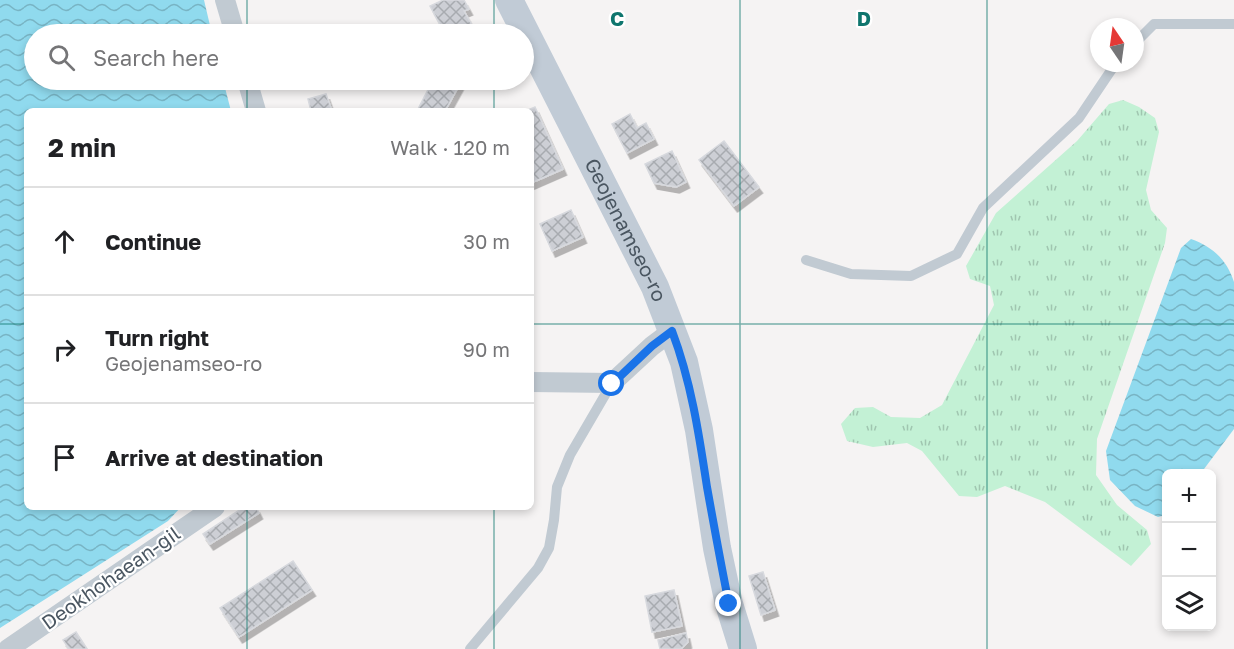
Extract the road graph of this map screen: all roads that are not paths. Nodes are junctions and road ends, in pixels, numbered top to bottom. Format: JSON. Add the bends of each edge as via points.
{"nodes":[{"id":1,"x":225,"y":0,"type":"edge"},
{"id":2,"x":509,"y":0,"type":"edge"},
{"id":3,"x":232,"y":24,"type":"edge"},
{"id":4,"x":521,"y":24,"type":"edge"},
{"id":5,"x":1234,"y":24,"type":"edge"},
{"id":6,"x":1144,"y":35,"type":"edge"},
{"id":7,"x":534,"y":49,"type":"edge"},
{"id":8,"x":1110,"y":72,"type":"edge"},
{"id":9,"x":250,"y":90,"type":"edge"},
{"id":10,"x":255,"y":108,"type":"edge"},
{"id":11,"x":806,"y":260,"type":"dead end"},
{"id":12,"x":672,"y":331,"type":"junction"},
{"id":13,"x":534,"y":382,"type":"edge"},
{"id":14,"x":612,"y":384,"type":"junction"},
{"id":15,"x":211,"y":510,"type":"edge"},
{"id":16,"x":8,"y":649,"type":"edge"},
{"id":17,"x":470,"y":649,"type":"edge"},
{"id":18,"x":743,"y":649,"type":"edge"}],
"edges":[{"from":1,"to":3,"type":"street"},
{"from":2,"to":4,"type":"main road","name":"Geojenamseo-ro"},
{"from":5,"to":6,"type":"lane","via":[[1154,24]]},
{"from":7,"to":12,"type":"main road","name":"Geojenamseo-ro","via":[[655,287]]},
{"from":8,"to":11,"type":"lane","via":[[1079,118],[983,208],[957,254],[910,276],[851,274]]},
{"from":9,"to":10,"type":"street"},
{"from":12,"to":14,"type":"street"},
{"from":12,"to":18,"type":"main road","name":"Geojenamseo-ro","via":[[684,362],[717,548]]},
{"from":13,"to":14,"type":"street"},
{"from":14,"to":17,"type":"lane","via":[[570,455],[557,487],[549,548],[538,568]]},
{"from":15,"to":16,"type":"street","name":"Deokhohaean-gil"}]}
